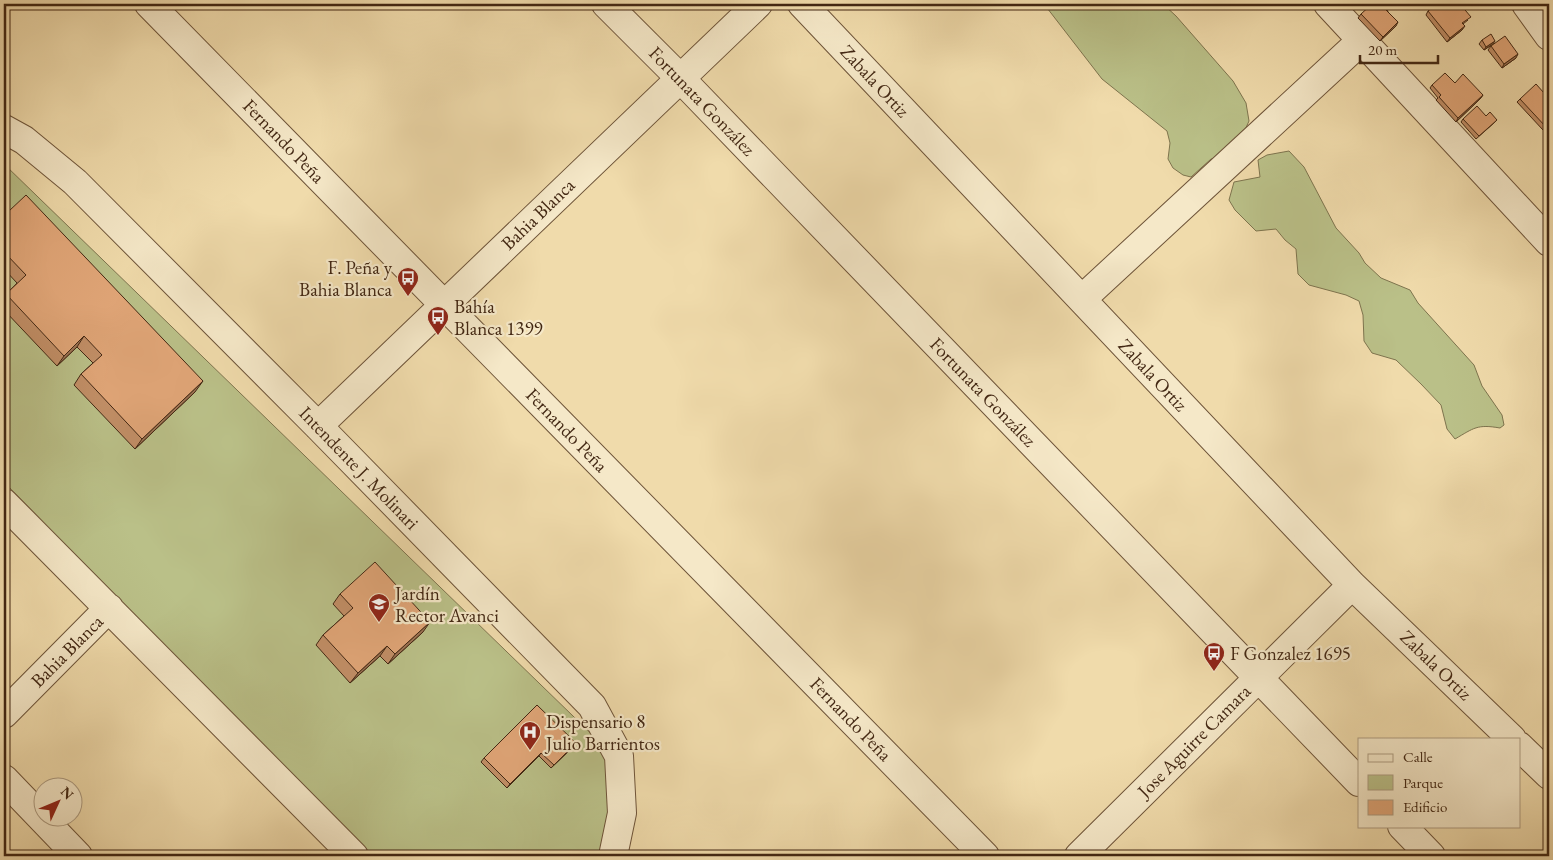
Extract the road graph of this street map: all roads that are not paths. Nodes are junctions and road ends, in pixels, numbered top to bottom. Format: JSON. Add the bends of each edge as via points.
{"nodes":[{"id":1,"x":149,"y":4,"type":"edge"},
{"id":2,"x":606,"y":4,"type":"edge"},
{"id":3,"x":758,"y":4,"type":"edge"},
{"id":4,"x":802,"y":4,"type":"edge"},
{"id":5,"x":1328,"y":4,"type":"edge"},
{"id":6,"x":1526,"y":4,"type":"edge"},
{"id":7,"x":1549,"y":36,"type":"edge"},
{"id":8,"x":1362,"y":40,"type":"junction"},
{"id":9,"x":680,"y":78,"type":"junction"},
{"id":10,"x":4,"y":128,"type":"edge"},
{"id":11,"x":1549,"y":242,"type":"edge"},
{"id":12,"x":1082,"y":299,"type":"junction"},
{"id":13,"x":444,"y":305,"type":"junction"},
{"id":14,"x":318,"y":426,"type":"junction"},
{"id":15,"x":4,"y":504,"type":"edge"},
{"id":16,"x":1352,"y":585,"type":"junction"},
{"id":17,"x":109,"y":608,"type":"junction"},
{"id":18,"x":1258,"y":678,"type":"junction"},
{"id":19,"x":4,"y":714,"type":"edge"},
{"id":20,"x":1511,"y":738,"type":"edge"},
{"id":21,"x":1520,"y":747,"type":"edge"},
{"id":22,"x":1549,"y":775,"type":"edge"},
{"id":23,"x":4,"y":779,"type":"edge"},
{"id":24,"x":1358,"y":781,"type":"edge"},
{"id":25,"x":1404,"y":828,"type":"edge"},
{"id":26,"x":78,"y":856,"type":"edge"},
{"id":27,"x":354,"y":856,"type":"edge"},
{"id":28,"x":613,"y":856,"type":"edge"},
{"id":29,"x":985,"y":856,"type":"edge"},
{"id":30,"x":1079,"y":856,"type":"edge"},
{"id":31,"x":1431,"y":856,"type":"edge"}],
"edges":[{"from":1,"to":13,"type":"street","name":"Fernando Peña"},
{"from":2,"to":9,"type":"street","name":"Fortunata González"},
{"from":3,"to":9,"type":"street","name":"Bahia Blanca"},
{"from":4,"to":12,"type":"street","name":"Zabala Ortiz"},
{"from":5,"to":8,"type":"street"},
{"from":6,"to":7,"type":"street"},
{"from":8,"to":11,"type":"street"},
{"from":8,"to":12,"type":"street"},
{"from":9,"to":13,"type":"street","name":"Bahia Blanca"},
{"from":9,"to":18,"type":"street","name":"Fortunata González"},
{"from":10,"to":14,"type":"street","name":"Intendente J. Molinari","via":[[24,140],[75,182]]},
{"from":12,"to":16,"type":"street","name":"Zabala Ortiz"},
{"from":13,"to":14,"type":"street","name":"Bahia Blanca"},
{"from":13,"to":29,"type":"street","name":"Fernando Peña"},
{"from":14,"to":28,"type":"street","name":"Intendente J. Molinari","via":[[592,706],[619,756],[622,813]]},
{"from":15,"to":17,"type":"street"},
{"from":16,"to":18,"type":"street","name":"Jose Aguirre Camara"},
{"from":16,"to":20,"type":"street","name":"Zabala Ortiz"},
{"from":17,"to":19,"type":"street","name":"Bahia Blanca"},
{"from":17,"to":27,"type":"street"},
{"from":18,"to":24,"type":"street","name":"Fortunata González"},
{"from":18,"to":30,"type":"street","name":"Jose Aguirre Camara"},
{"from":21,"to":22,"type":"street"},
{"from":23,"to":26,"type":"street"},
{"from":25,"to":31,"type":"street"}]}
